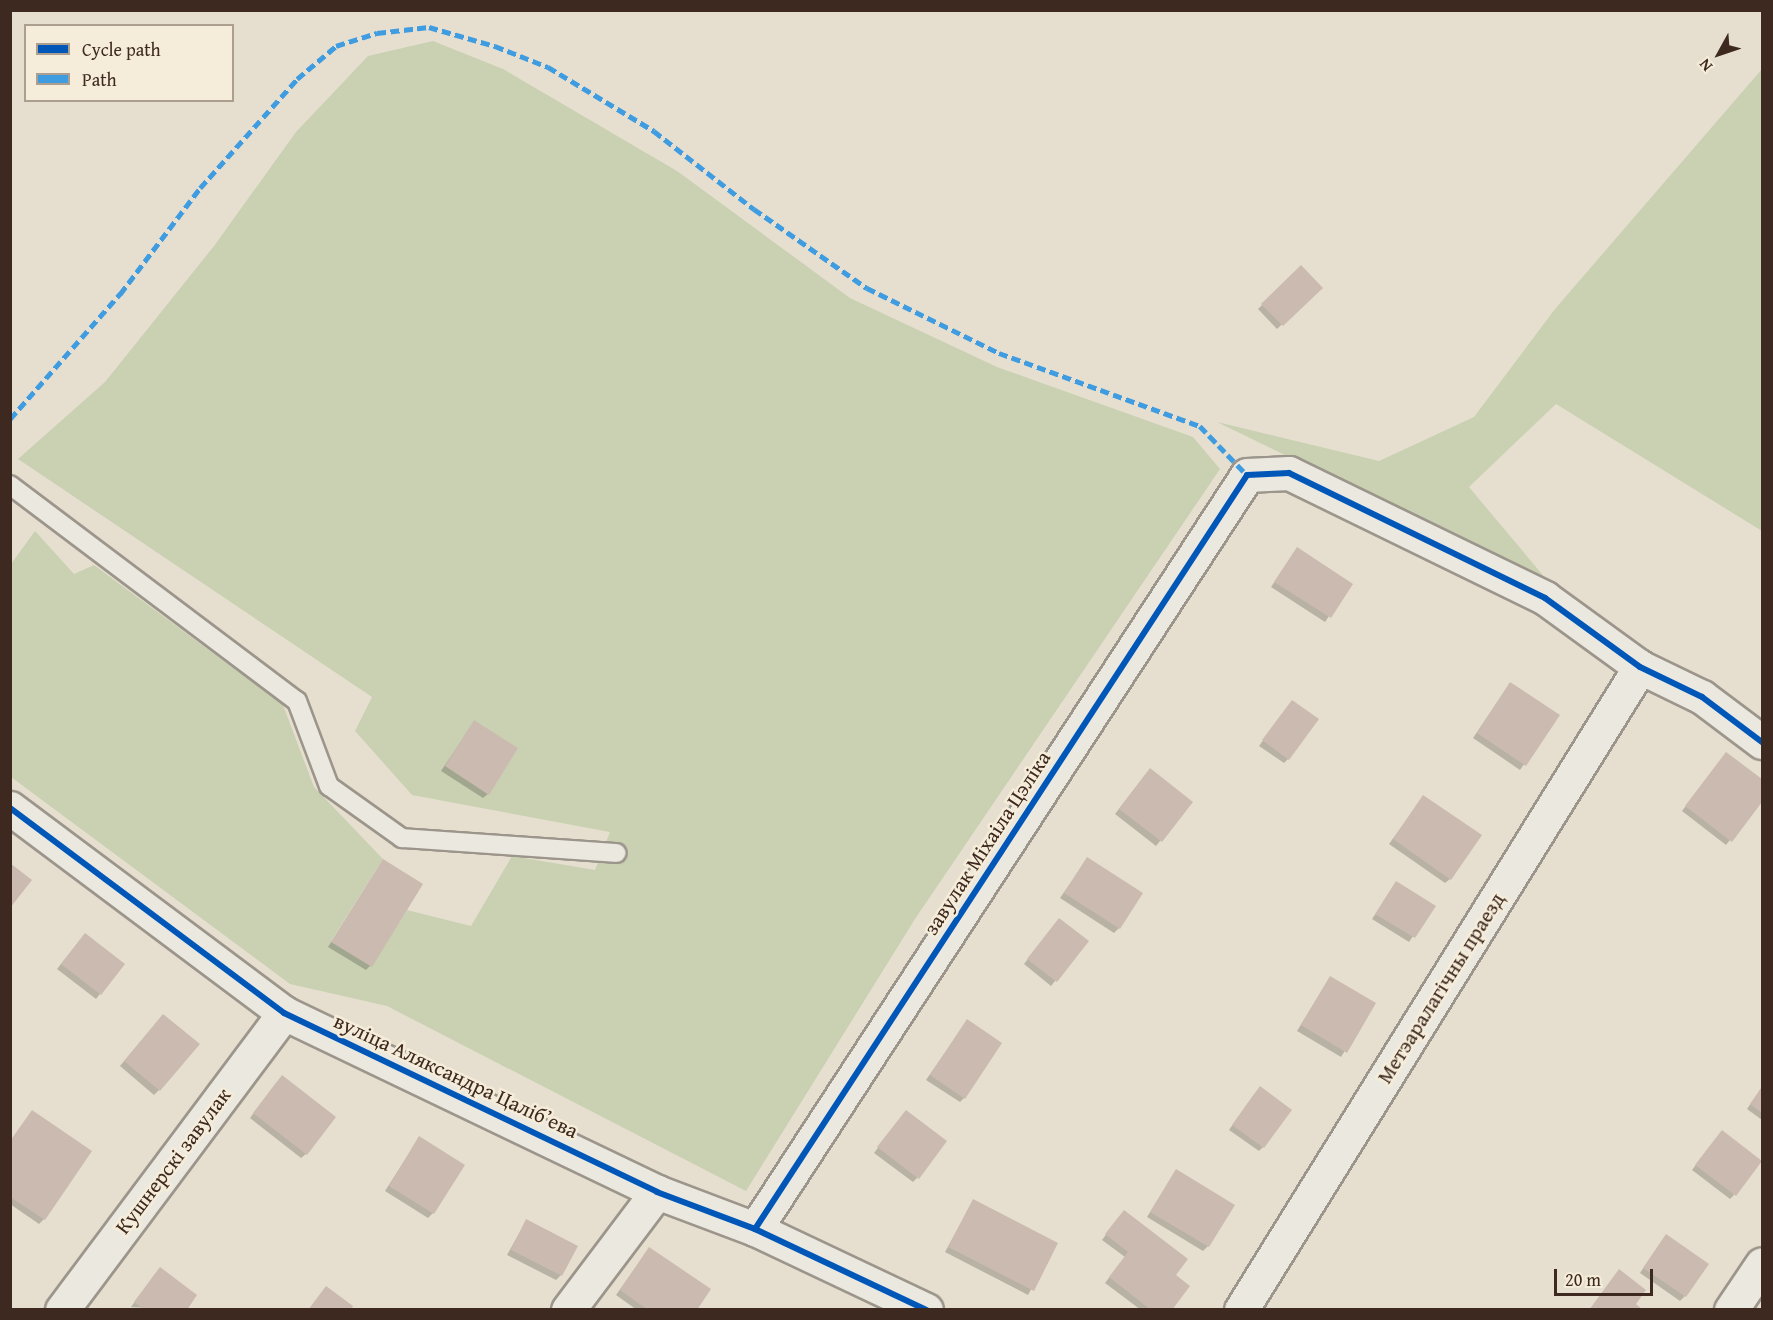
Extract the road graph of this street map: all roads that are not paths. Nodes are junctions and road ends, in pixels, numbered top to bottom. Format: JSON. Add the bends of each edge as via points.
{"nodes":[{"id":1,"x":10,"y":485,"type":"edge"},
{"id":2,"x":1640,"y":667,"type":"junction"},
{"id":3,"x":1762,"y":742,"type":"edge"},
{"id":4,"x":10,"y":808,"type":"edge"},
{"id":5,"x":616,"y":853,"type":"dead end"},
{"id":6,"x":284,"y":1013,"type":"junction"},
{"id":7,"x":657,"y":1192,"type":"junction"},
{"id":8,"x":755,"y":1229,"type":"junction"},
{"id":9,"x":1762,"y":1264,"type":"edge"},
{"id":10,"x":63,"y":1310,"type":"edge"},
{"id":11,"x":568,"y":1310,"type":"edge"},
{"id":12,"x":926,"y":1310,"type":"edge"},
{"id":13,"x":1241,"y":1310,"type":"edge"},
{"id":14,"x":1731,"y":1310,"type":"edge"}],
"edges":[{"from":1,"to":5,"type":"lane","via":[[297,701],[329,786],[402,838]]},
{"from":2,"to":3,"type":"street","via":[[1702,697]]},
{"from":2,"to":8,"type":"street","name":"завулак Міхаіла Цэліка","via":[[1545,598],[1408,528],[1289,473],[1247,476]]},
{"from":2,"to":13,"type":"street","name":"Метэаралагічны праезд"},
{"from":4,"to":6,"type":"street","name":"вуліца Аляксандра Цалібʼева"},
{"from":6,"to":7,"type":"street","name":"вуліца Аляксандра Цалібʼева"},
{"from":6,"to":10,"type":"street","name":"Кушнерскі завулак"},
{"from":7,"to":8,"type":"street","name":"вуліца Аляксандра Цалібʼева"},
{"from":7,"to":11,"type":"street"},
{"from":8,"to":12,"type":"street","name":"вуліца Аляксандра Цалібʼева"},
{"from":9,"to":14,"type":"street"}]}
